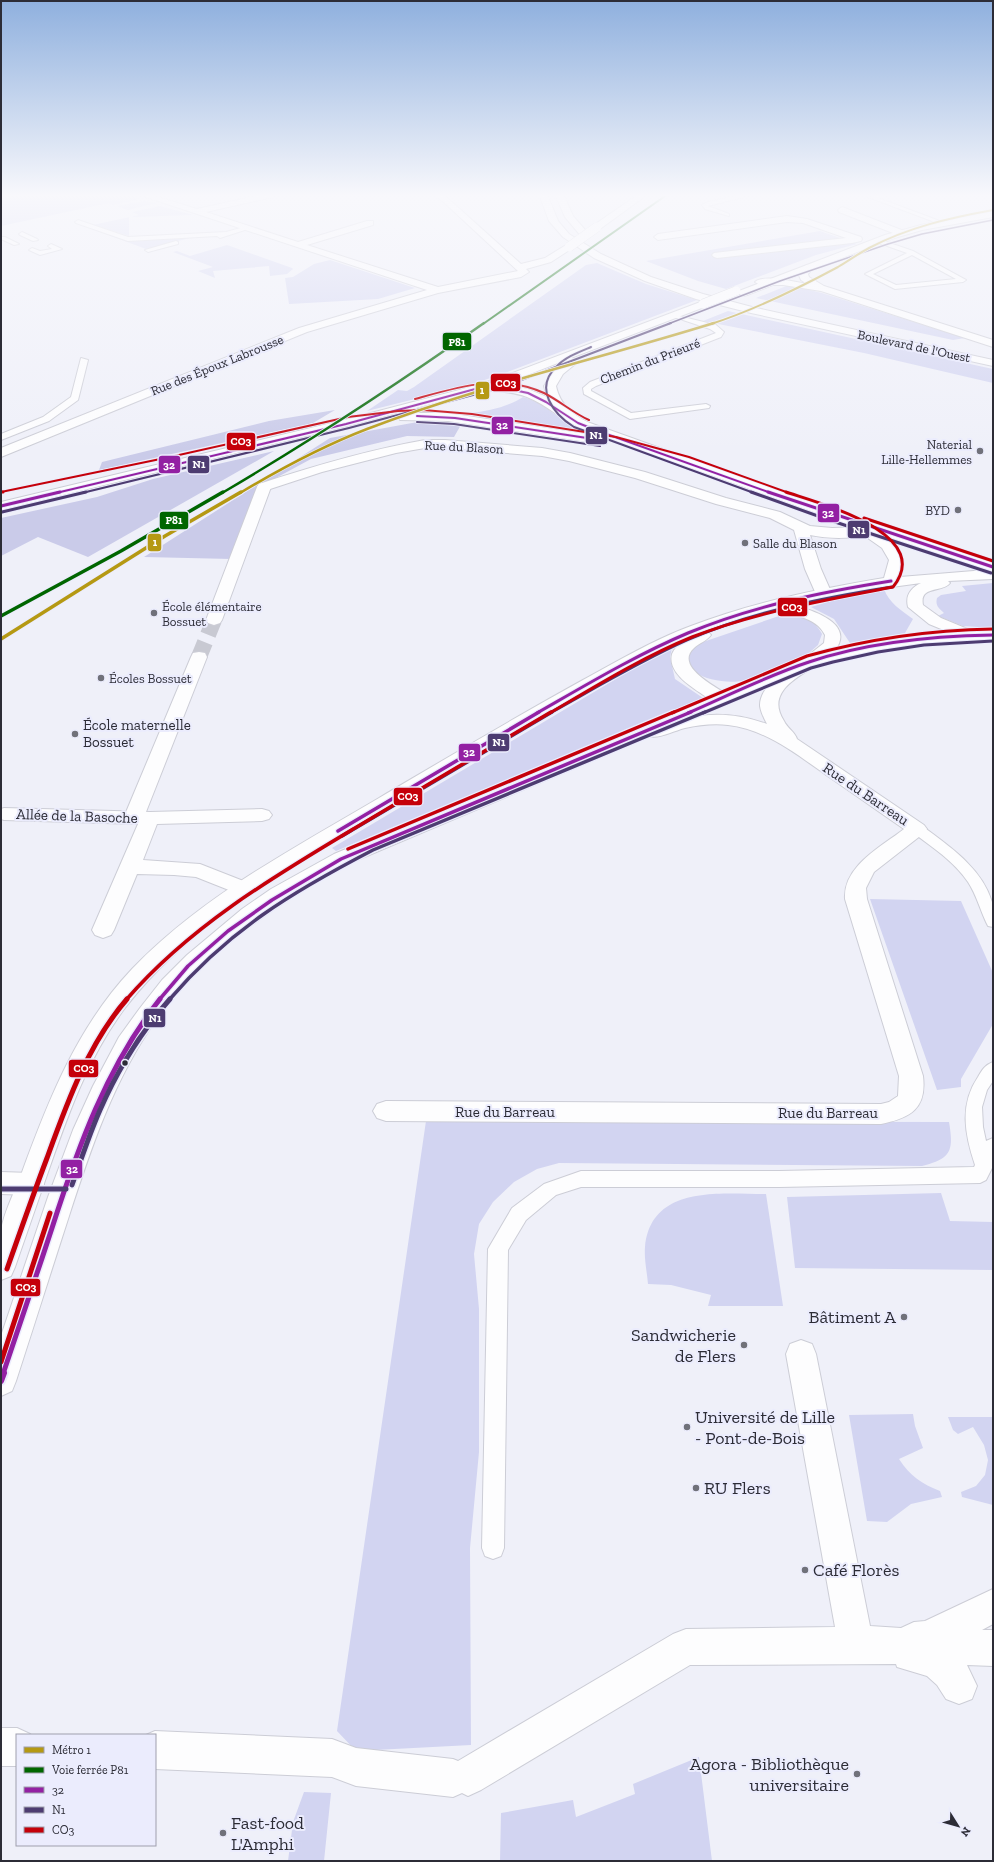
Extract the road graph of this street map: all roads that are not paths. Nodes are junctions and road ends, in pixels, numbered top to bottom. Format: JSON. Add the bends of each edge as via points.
{"nodes":[{"id":1,"x":409,"y":281,"type":"edge"},
{"id":2,"x":486,"y":281,"type":"edge"},
{"id":3,"x":653,"y":281,"type":"edge"},
{"id":4,"x":679,"y":281,"type":"edge"},
{"id":5,"x":763,"y":281,"type":"edge"},
{"id":6,"x":808,"y":281,"type":"edge"},
{"id":7,"x":882,"y":281,"type":"edge"},
{"id":8,"x":954,"y":281,"type":"edge"},
{"id":9,"x":760,"y":282,"type":"junction"},
{"id":10,"x":773,"y":282,"type":"junction"},
{"id":11,"x":437,"y":290,"type":"junction"},
{"id":12,"x":740,"y":292,"type":"junction"},
{"id":13,"x":833,"y":293,"type":"junction"},
{"id":14,"x":678,"y":316,"type":"junction"},
{"id":15,"x":993,"y":344,"type":"edge"},
{"id":16,"x":993,"y":355,"type":"edge"},
{"id":17,"x":84,"y":360,"type":"dead end"},
{"id":18,"x":574,"y":361,"type":"junction"},
{"id":19,"x":993,"y":363,"type":"edge"},
{"id":20,"x":505,"y":387,"type":"junction"},
{"id":21,"x":474,"y":389,"type":"junction"},
{"id":22,"x":456,"y":402,"type":"junction"},
{"id":23,"x":706,"y":406,"type":"dead end"},
{"id":24,"x":562,"y":411,"type":"junction"},
{"id":25,"x":371,"y":420,"type":"junction"},
{"id":26,"x":490,"y":423,"type":"junction"},
{"id":27,"x":346,"y":424,"type":"junction"},
{"id":28,"x":1,"y":437,"type":"edge"},
{"id":29,"x":1,"y":454,"type":"edge"},
{"id":30,"x":193,"y":459,"type":"junction"},
{"id":31,"x":683,"y":461,"type":"junction"},
{"id":32,"x":1,"y":498,"type":"edge"},
{"id":33,"x":1,"y":506,"type":"edge"},
{"id":34,"x":831,"y":514,"type":"junction"},
{"id":35,"x":801,"y":528,"type":"junction"},
{"id":36,"x":866,"y":531,"type":"junction"},
{"id":37,"x":993,"y":567,"type":"edge"},
{"id":38,"x":993,"y":575,"type":"edge"},
{"id":39,"x":891,"y":581,"type":"junction"},
{"id":40,"x":824,"y":594,"type":"junction"},
{"id":41,"x":766,"y":607,"type":"junction"},
{"id":42,"x":214,"y":620,"type":"tunnel mouth"},
{"id":43,"x":971,"y":635,"type":"junction"},
{"id":44,"x":993,"y":635,"type":"edge"},
{"id":45,"x":199,"y":657,"type":"tunnel mouth"},
{"id":46,"x":809,"y":662,"type":"junction"},
{"id":47,"x":722,"y":699,"type":"junction"},
{"id":48,"x":773,"y":732,"type":"junction"},
{"id":49,"x":798,"y":747,"type":"junction"},
{"id":50,"x":565,"y":764,"type":"junction"},
{"id":51,"x":4,"y":814,"type":"dead end"},
{"id":52,"x":262,"y":815,"type":"dead end"},
{"id":53,"x":142,"y":817,"type":"junction"},
{"id":54,"x":917,"y":829,"type":"junction"},
{"id":55,"x":130,"y":866,"type":"junction"},
{"id":56,"x":244,"y":889,"type":"junction"},
{"id":57,"x":993,"y":922,"type":"edge"},
{"id":58,"x":103,"y":930,"type":"dead end"},
{"id":59,"x":993,"y":1069,"type":"edge"},
{"id":60,"x":386,"y":1111,"type":"dead end"},
{"id":61,"x":993,"y":1145,"type":"edge"},
{"id":62,"x":984,"y":1165,"type":"junction"},
{"id":63,"x":1,"y":1182,"type":"edge"},
{"id":64,"x":66,"y":1183,"type":"junction"},
{"id":65,"x":31,"y":1184,"type":"junction"},
{"id":66,"x":1,"y":1268,"type":"edge"},
{"id":67,"x":801,"y":1354,"type":"dead end"},
{"id":68,"x":1,"y":1380,"type":"edge"},
{"id":69,"x":492,"y":1548,"type":"dead end"},
{"id":70,"x":992,"y":1606,"type":"edge"},
{"id":71,"x":856,"y":1645,"type":"junction"},
{"id":72,"x":993,"y":1648,"type":"edge"},
{"id":73,"x":959,"y":1686,"type":"dead end"},
{"id":74,"x":1,"y":1747,"type":"edge"},
{"id":75,"x":16,"y":1747,"type":"edge"},
{"id":76,"x":156,"y":1750,"type":"edge"}],
"edges":[{"from":1,"to":11,"type":"main road"},
{"from":2,"to":11,"type":"main road","name":"Rue des Époux Labrousse"},
{"from":3,"to":19,"type":"main road","name":"Boulevard de l'Ouest","via":[[761,313]]},
{"from":4,"to":16,"type":"main road","name":"Boulevard de l'Ouest","via":[[750,302]]},
{"from":5,"to":9,"type":"main road"},
{"from":6,"to":13,"type":"main road"},
{"from":7,"to":8,"type":"lane","via":[[895,287]]},
{"from":9,"to":10,"type":"main road"},
{"from":9,"to":12,"type":"main road"},
{"from":10,"to":12,"type":"main road"},
{"from":10,"to":13,"type":"main road"},
{"from":11,"to":29,"type":"main road","name":"Rue des Époux Labrousse","via":[[285,337]]},
{"from":12,"to":14,"type":"main road"},
{"from":13,"to":15,"type":"main road"},
{"from":14,"to":18,"type":"main road"},
{"from":14,"to":21,"type":"main road"},
{"from":14,"to":23,"type":"lane","name":"Chemin du Prieuré","via":[[713,327],[720,332],[718,335],[593,384],[586,388],[587,392],[630,416]]},
{"from":17,"to":28,"type":"lane","via":[[75,398],[46,419]]},
{"from":18,"to":20,"type":"main road"},
{"from":18,"to":24,"type":"main road","name":"Rue du Blason","via":[[559,372],[550,386],[552,396]]},
{"from":20,"to":21,"type":"main road","name":"Rue du Blason"},
{"from":20,"to":22,"type":"main road"},
{"from":20,"to":24,"type":"main road","name":"Rue du Blason","via":[[534,396]]},
{"from":21,"to":22,"type":"main road"},
{"from":21,"to":27,"type":"main road"},
{"from":22,"to":25,"type":"main road"},
{"from":22,"to":26,"type":"main road","name":"Rue du Blason","via":[[457,408],[464,414]]},
{"from":24,"to":31,"type":"main road","name":"Rue du Blason","via":[[586,426]]},
{"from":25,"to":26,"type":"main road","name":"Rue du Blason","via":[[424,416]]},
{"from":25,"to":27,"type":"main road"},
{"from":26,"to":31,"type":"main road","name":"Rue du Blason","via":[[604,441]]},
{"from":27,"to":30,"type":"main road"},
{"from":30,"to":32,"type":"main road"},
{"from":30,"to":33,"type":"main road"},
{"from":31,"to":34,"type":"main road","name":"Rue du Blason"},
{"from":34,"to":36,"type":"main road","name":"Rue du Blason"},
{"from":34,"to":37,"type":"main road","name":"Rue du Blason"},
{"from":35,"to":36,"type":"main road","name":"Rue du Blason","via":[[832,532]]},
{"from":35,"to":40,"type":"main road","via":[[813,569]]},
{"from":35,"to":42,"type":"main road","name":"Rue du Blason","via":[[781,517],[584,460],[542,452],[425,444],[317,469],[264,487]]},
{"from":36,"to":39,"type":"main road","name":"Rue du Blason","via":[[882,541],[893,553],[896,565]]},
{"from":38,"to":39,"type":"main road"},
{"from":38,"to":43,"type":"main road","via":[[928,586],[914,596],[916,607],[927,616]]},
{"from":39,"to":40,"type":"main road"},
{"from":39,"to":43,"type":"main road","via":[[901,604],[913,615],[945,629]]},
{"from":40,"to":41,"type":"main road"},
{"from":41,"to":46,"type":"main road","via":[[803,612],[826,625],[833,637],[831,644]]},
{"from":41,"to":47,"type":"main road","name":"Rue du Barreau","via":[[701,636],[680,653],[679,664],[684,671]]},
{"from":41,"to":56,"type":"main road","via":[[703,627],[643,654],[541,710]]},
{"from":43,"to":44,"type":"main road"},
{"from":43,"to":46,"type":"main road","via":[[893,641]]},
{"from":45,"to":53,"type":"main road"},
{"from":46,"to":47,"type":"main road"},
{"from":46,"to":49,"type":"main road","name":"Rue du Barreau","via":[[774,687],[769,700],[769,709],[776,724]]},
{"from":47,"to":48,"type":"main road","name":"Rue du Barreau"},
{"from":47,"to":50,"type":"main road"},
{"from":48,"to":49,"type":"main road","name":"Rue du Barreau"},
{"from":48,"to":50,"type":"main road","name":"Rue du Barreau","via":[[746,722],[708,718],[675,724]]},
{"from":49,"to":54,"type":"main road","name":"Rue du Barreau"},
{"from":50,"to":64,"type":"main road","via":[[341,858],[276,895],[228,930],[183,974],[145,1018],[96,1104]]},
{"from":51,"to":53,"type":"main road","name":"Allée de la Basoche"},
{"from":52,"to":53,"type":"main road","name":"Allée de la Basoche"},
{"from":53,"to":55,"type":"main road","name":"Allée de la Basoche"},
{"from":54,"to":57,"type":"lane","via":[[954,858],[971,876],[979,887]]},
{"from":54,"to":60,"type":"main road","name":"Rue du Barreau","via":[[866,868],[855,888],[856,899],[913,1087],[909,1101],[893,1112],[881,1114]]},
{"from":55,"to":56,"type":"main road","via":[[200,871]]},
{"from":55,"to":58,"type":"main road","name":"Allée de la Basoche"},
{"from":56,"to":65,"type":"main road","via":[[200,920],[165,950],[106,1017],[70,1080]]},
{"from":59,"to":62,"type":"lane","via":[[978,1091],[974,1114],[975,1134]]},
{"from":61,"to":62,"type":"lane"},
{"from":62,"to":69,"type":"lane","via":[[980,1175],[581,1179],[550,1189],[519,1214],[498,1249]]},
{"from":63,"to":65,"type":"main road"},
{"from":64,"to":65,"type":"main road"},
{"from":64,"to":68,"type":"main road"},
{"from":65,"to":66,"type":"main road"},
{"from":67,"to":71,"type":"main road"},
{"from":70,"to":71,"type":"main road","via":[[927,1639]]},
{"from":71,"to":72,"type":"main road"},
{"from":71,"to":73,"type":"main road","via":[[937,1661],[954,1674]]},
{"from":71,"to":76,"type":"main road","via":[[686,1647],[461,1778],[356,1767],[332,1758]]},
{"from":74,"to":75,"type":"main road"}]}
